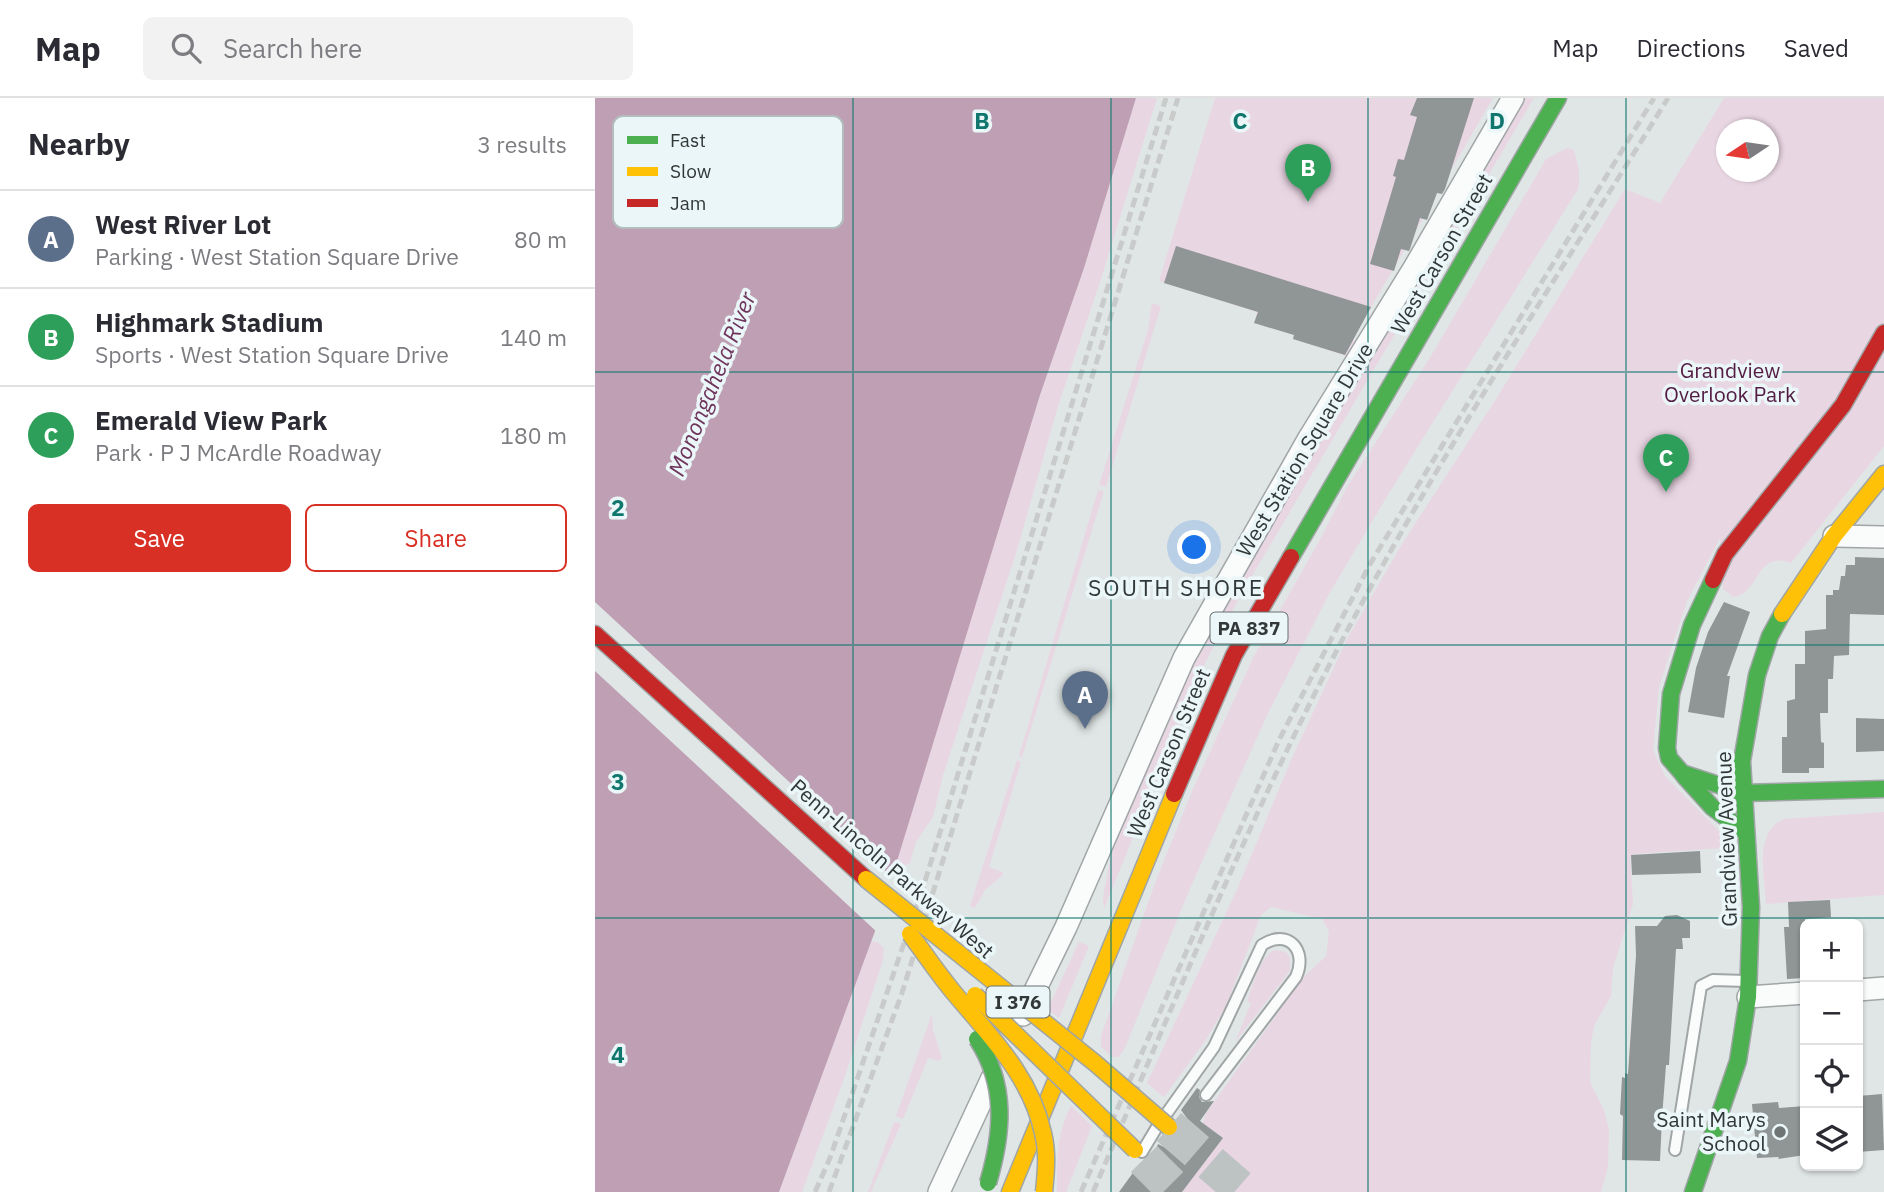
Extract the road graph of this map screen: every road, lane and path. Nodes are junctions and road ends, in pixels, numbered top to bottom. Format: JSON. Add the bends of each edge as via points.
{"nodes":[{"id":1,"x":1513,"y":98,"type":"edge"},
{"id":2,"x":1558,"y":98,"type":"edge"},
{"id":3,"x":1884,"y":334,"type":"edge"},
{"id":4,"x":1884,"y":474,"type":"edge"},
{"id":5,"x":1834,"y":536,"type":"junction"},
{"id":6,"x":1884,"y":537,"type":"edge"},
{"id":7,"x":595,"y":634,"type":"edge"},
{"id":8,"x":595,"y":641,"type":"edge"},
{"id":9,"x":1682,"y":773,"type":"junction"},
{"id":10,"x":1884,"y":789,"type":"edge"},
{"id":11,"x":1743,"y":793,"type":"junction"},
{"id":12,"x":1745,"y":832,"type":"junction"},
{"id":13,"x":860,"y":877,"type":"junction"},
{"id":14,"x":879,"y":909,"type":"dead end"},
{"id":15,"x":896,"y":931,"type":"dead end"},
{"id":16,"x":1884,"y":988,"type":"edge"},
{"id":17,"x":1749,"y":989,"type":"junction"},
{"id":18,"x":1863,"y":990,"type":"edge"},
{"id":19,"x":1800,"y":993,"type":"edge"},
{"id":20,"x":1206,"y":1095,"type":"dead end"},
{"id":21,"x":1170,"y":1127,"type":"tunnel mouth"},
{"id":22,"x":1675,"y":1150,"type":"dead end"},
{"id":23,"x":1140,"y":1155,"type":"joint"},
{"id":24,"x":939,"y":1192,"type":"edge"},
{"id":25,"x":984,"y":1192,"type":"edge"},
{"id":26,"x":1010,"y":1192,"type":"edge"},
{"id":27,"x":1044,"y":1192,"type":"edge"},
{"id":28,"x":1693,"y":1192,"type":"edge"}],
"edges":[{"from":1,"to":24,"type":"street","name":"West Station Square Drive","via":[[1184,657],[1066,927]]},
{"from":2,"to":26,"type":"main road","name":"West Carson Street","number":"PA 837","via":[[1234,655]]},
{"from":3,"to":9,"type":"main road","via":[[1843,405],[1725,554],[1692,625],[1671,694],[1667,748]]},
{"from":4,"to":5,"type":"main road","name":"Grandview Avenue"},
{"from":5,"to":6,"type":"street"},
{"from":5,"to":11,"type":"main road","name":"Grandview Avenue","via":[[1788,601],[1770,636],[1750,706],[1742,761]]},
{"from":7,"to":13,"type":"main road","name":"Penn-Lincoln Parkway West","number":"I 376"},
{"from":8,"to":13,"type":"main road","name":"Penn-Lincoln Parkway West","number":"I 376"},
{"from":9,"to":11,"type":"main road"},
{"from":9,"to":12,"type":"main road","via":[[1693,789]]},
{"from":10,"to":11,"type":"main road"},
{"from":11,"to":12,"type":"main road","name":"Grandview Avenue"},
{"from":12,"to":17,"type":"main road","name":"Grandview Avenue","via":[[1751,907]]},
{"from":13,"to":14,"type":"main road"},
{"from":13,"to":21,"type":"main road","name":"Penn-Lincoln Parkway West","number":"I 376","bridge":true,"via":[[1115,1078]]},
{"from":13,"to":23,"type":"main road","name":"Penn-Lincoln Parkway West","number":"I 376","bridge":true},
{"from":13,"to":27,"type":"main road","bridge":true,"via":[[1026,1083],[1043,1130]]},
{"from":15,"to":25,"type":"main road","bridge":true,"via":[[977,1039],[995,1072],[998,1142]]},
{"from":16,"to":18,"type":"street"},
{"from":17,"to":19,"type":"street"},
{"from":17,"to":22,"type":"lane","via":[[1713,980],[1701,986]]},
{"from":17,"to":28,"type":"main road","name":"Grandview Avenue","via":[[1738,1061]]},
{"from":20,"to":23,"type":"lane","via":[[1296,977],[1301,957],[1289,941],[1270,940],[1262,945],[1214,1046]]}]}
